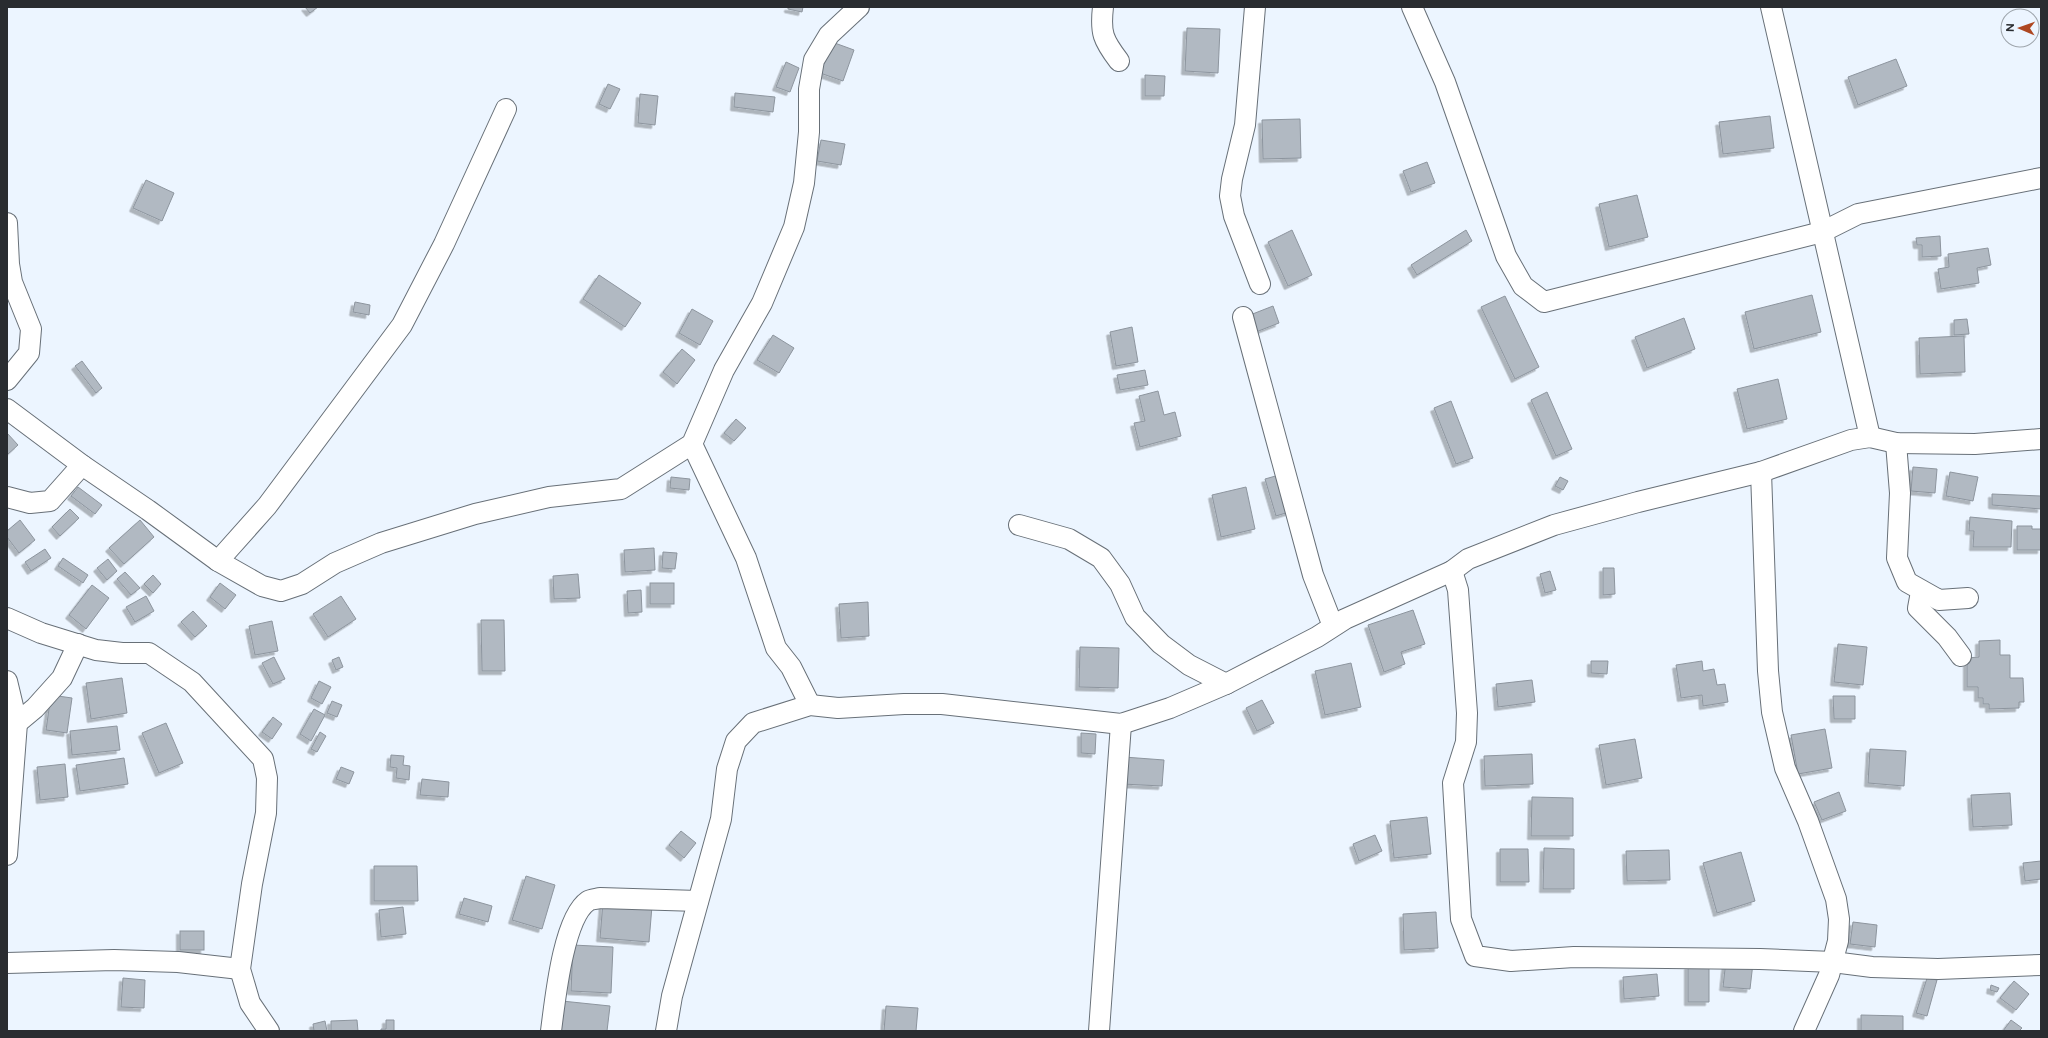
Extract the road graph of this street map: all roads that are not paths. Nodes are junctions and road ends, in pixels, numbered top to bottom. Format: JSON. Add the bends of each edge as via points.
{"nodes":[{"id":1,"x":859,"y":7,"type":"edge"},
{"id":2,"x":1103,"y":7,"type":"edge"},
{"id":3,"x":1255,"y":7,"type":"edge"},
{"id":4,"x":1412,"y":7,"type":"edge"},
{"id":5,"x":1771,"y":7,"type":"edge"},
{"id":6,"x":1119,"y":61,"type":"dead end"},
{"id":7,"x":506,"y":109,"type":"dead end"},
{"id":8,"x":2041,"y":178,"type":"edge"},
{"id":9,"x":7,"y":223,"type":"edge"},
{"id":10,"x":1822,"y":232,"type":"junction"},
{"id":11,"x":1260,"y":284,"type":"dead end"},
{"id":12,"x":1243,"y":317,"type":"dead end"},
{"id":13,"x":7,"y":380,"type":"edge"},
{"id":14,"x":7,"y":409,"type":"edge"},
{"id":15,"x":1870,"y":437,"type":"junction"},
{"id":16,"x":2041,"y":439,"type":"edge"},
{"id":17,"x":1896,"y":443,"type":"junction"},
{"id":18,"x":692,"y":444,"type":"junction"},
{"id":19,"x":82,"y":465,"type":"junction"},
{"id":20,"x":1761,"y":472,"type":"junction"},
{"id":21,"x":7,"y":497,"type":"edge"},
{"id":22,"x":1019,"y":525,"type":"dead end"},
{"id":23,"x":218,"y":561,"type":"junction"},
{"id":24,"x":1452,"y":571,"type":"junction"},
{"id":25,"x":1921,"y":592,"type":"junction"},
{"id":26,"x":1968,"y":598,"type":"dead end"},
{"id":27,"x":7,"y":618,"type":"edge"},
{"id":28,"x":1333,"y":626,"type":"junction"},
{"id":29,"x":78,"y":644,"type":"junction"},
{"id":30,"x":1961,"y":656,"type":"dead end"},
{"id":31,"x":7,"y":680,"type":"edge"},
{"id":32,"x":1226,"y":684,"type":"junction"},
{"id":33,"x":810,"y":705,"type":"junction"},
{"id":34,"x":17,"y":723,"type":"junction"},
{"id":35,"x":1121,"y":724,"type":"junction"},
{"id":36,"x":7,"y":855,"type":"edge"},
{"id":37,"x":698,"y":901,"type":"junction"},
{"id":38,"x":1832,"y":962,"type":"junction"},
{"id":39,"x":7,"y":963,"type":"edge"},
{"id":40,"x":2041,"y":965,"type":"edge"},
{"id":41,"x":240,"y":969,"type":"junction"},
{"id":42,"x":269,"y":1031,"type":"edge"},
{"id":43,"x":550,"y":1031,"type":"edge"},
{"id":44,"x":666,"y":1031,"type":"edge"},
{"id":45,"x":1100,"y":1031,"type":"edge"},
{"id":46,"x":1804,"y":1031,"type":"edge"}],
"edges":[{"from":1,"to":18,"type":"street","via":[[829,35],[814,60],[809,89],[809,132],[804,183],[794,226],[762,303],[724,370]]},
{"from":2,"to":6,"type":"street","via":[[1101,27],[1107,45]]},
{"from":3,"to":11,"type":"street","via":[[1245,125],[1230,196],[1234,216]]},
{"from":4,"to":10,"type":"street","via":[[1445,82],[1506,256],[1523,286],[1544,302]]},
{"from":5,"to":10,"type":"street"},
{"from":7,"to":23,"type":"street","via":[[444,244],[402,325],[267,506]]},
{"from":8,"to":10,"type":"street","via":[[1858,214]]},
{"from":9,"to":13,"type":"street","via":[[12,282],[31,329],[29,353]]},
{"from":10,"to":15,"type":"street"},
{"from":12,"to":28,"type":"street","via":[[1313,575]]},
{"from":14,"to":19,"type":"street"},
{"from":15,"to":17,"type":"street"},
{"from":15,"to":20,"type":"street","via":[[1851,440]]},
{"from":16,"to":17,"type":"street","via":[[1975,444]]},
{"from":17,"to":25,"type":"street","via":[[1900,493],[1897,558],[1907,582]]},
{"from":18,"to":23,"type":"street","via":[[621,488],[549,498],[475,514],[381,543],[335,563],[302,584],[281,591],[262,586]]},
{"from":18,"to":33,"type":"street","via":[[746,558],[776,648],[791,667]]},
{"from":19,"to":21,"type":"street","via":[[50,501],[30,503]]},
{"from":19,"to":23,"type":"street"},
{"from":20,"to":24,"type":"street","via":[[1554,525],[1468,559]]},
{"from":20,"to":38,"type":"street","via":[[1768,671],[1772,712],[1785,768],[1808,821],[1836,899],[1839,919],[1838,941]]},
{"from":22,"to":32,"type":"street","via":[[1069,539],[1101,558],[1120,584],[1135,617],[1161,644],[1188,665]]},
{"from":24,"to":28,"type":"street"},
{"from":24,"to":38,"type":"street","via":[[1458,590],[1467,713],[1466,742],[1452,783],[1456,851],[1461,919],[1475,956],[1510,961],[1574,957]]},
{"from":25,"to":26,"type":"street","via":[[1939,600]]},
{"from":25,"to":30,"type":"street","via":[[1918,608],[1947,637]]},
{"from":27,"to":29,"type":"street"},
{"from":28,"to":32,"type":"street","via":[[1317,637]]},
{"from":29,"to":34,"type":"street","via":[[62,678],[35,708]]},
{"from":29,"to":41,"type":"street","via":[[96,650],[149,653],[192,682],[262,759],[267,778],[266,813],[252,884]]},
{"from":31,"to":34,"type":"street"},
{"from":32,"to":35,"type":"street","via":[[1170,708]]},
{"from":33,"to":35,"type":"street","via":[[838,708],[942,704]]},
{"from":33,"to":37,"type":"street","via":[[753,723],[736,741],[727,769],[721,819]]},
{"from":34,"to":36,"type":"street"},
{"from":35,"to":45,"type":"street"},
{"from":37,"to":43,"type":"street","via":[[600,898],[588,900],[577,913],[564,951]]},
{"from":37,"to":44,"type":"street","via":[[672,996]]},
{"from":38,"to":40,"type":"street","via":[[1872,967],[1938,968]]},
{"from":38,"to":46,"type":"street","via":[[1829,975]]},
{"from":39,"to":41,"type":"street","via":[[114,960],[178,962]]},
{"from":41,"to":42,"type":"street","via":[[250,1003]]}]}
